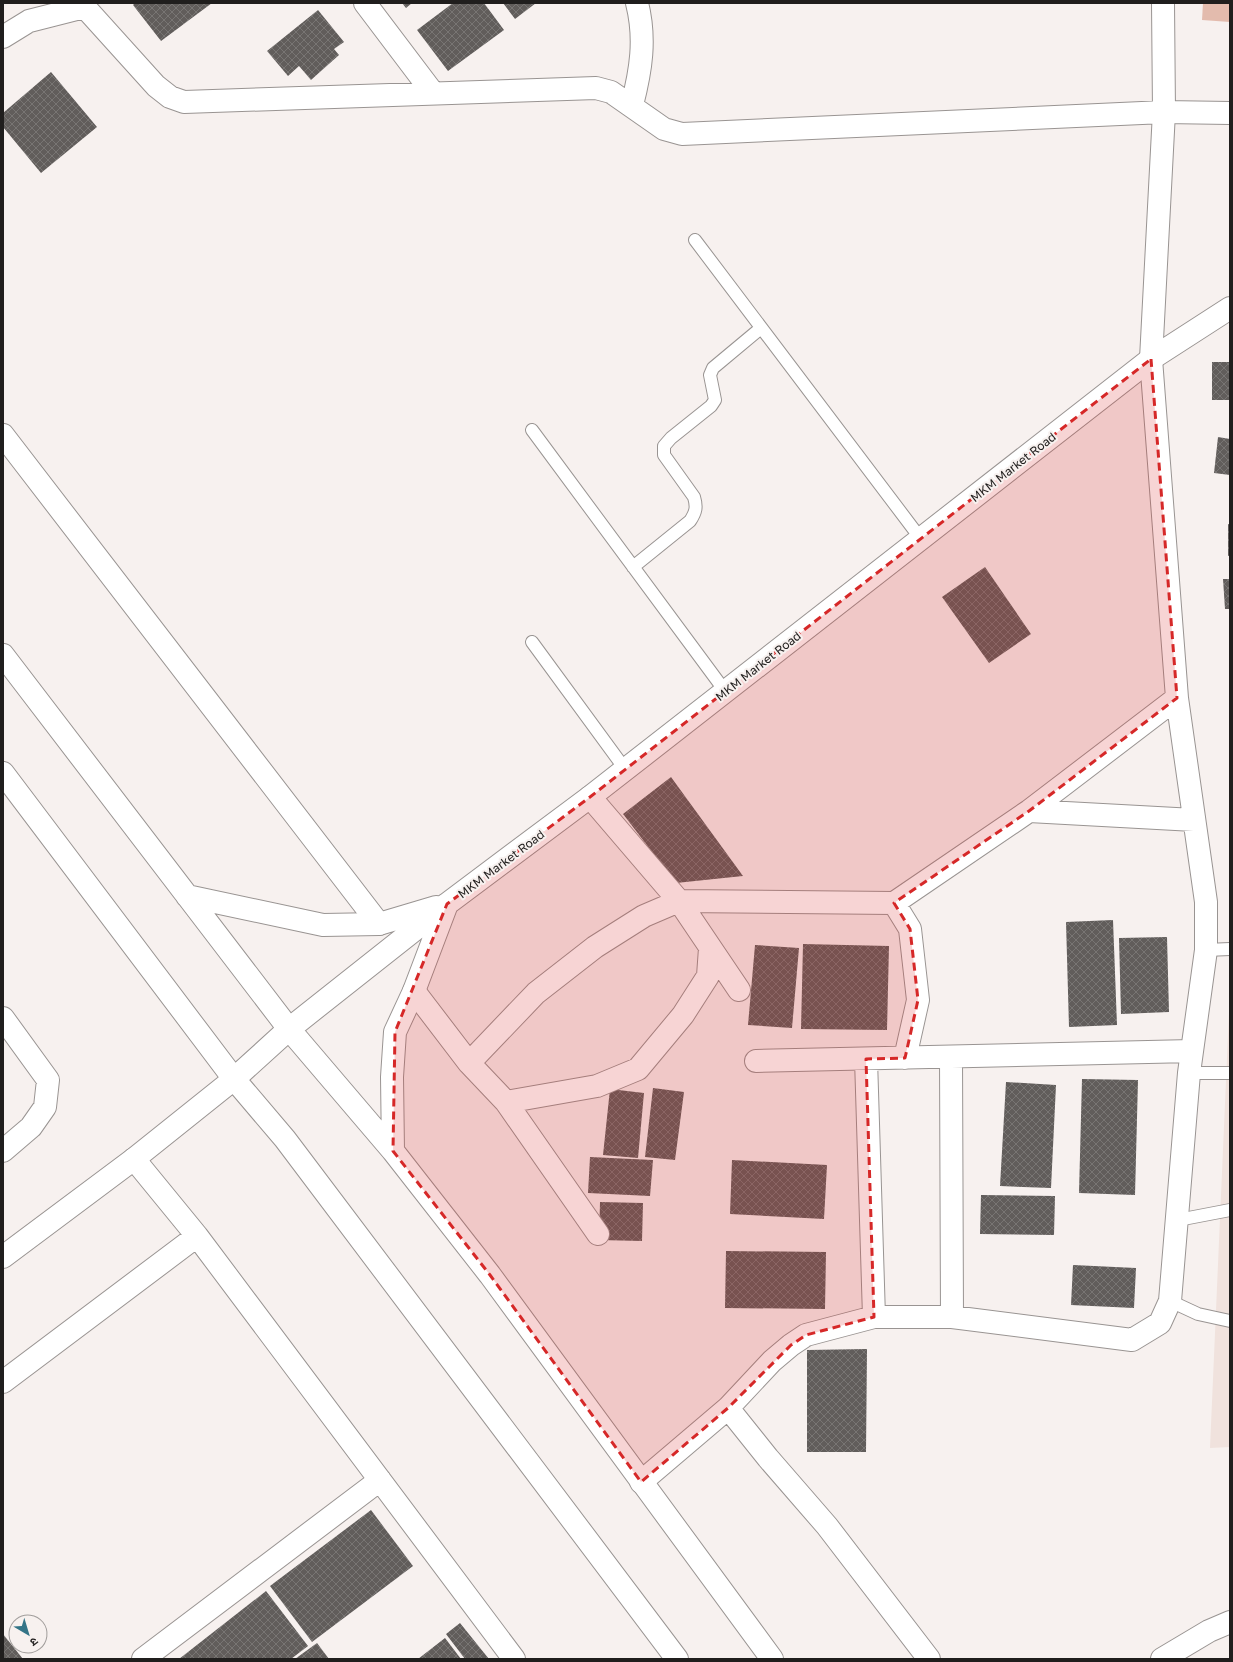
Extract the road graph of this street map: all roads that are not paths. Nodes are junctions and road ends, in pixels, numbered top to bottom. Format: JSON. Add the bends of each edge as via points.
{"nodes":[{"id":1,"x":365,"y":3,"type":"edge"},
{"id":2,"x":637,"y":3,"type":"edge"},
{"id":3,"x":1163,"y":3,"type":"edge"},
{"id":4,"x":83,"y":5,"type":"edge"},
{"id":5,"x":3,"y":37,"type":"edge"},
{"id":6,"x":433,"y":94,"type":"junction"},
{"id":7,"x":632,"y":105,"type":"junction"},
{"id":8,"x":1164,"y":112,"type":"junction"},
{"id":9,"x":1230,"y":114,"type":"edge"},
{"id":10,"x":695,"y":240,"type":"dead end"},
{"id":11,"x":1230,"y":308,"type":"edge"},
{"id":12,"x":762,"y":328,"type":"junction"},
{"id":13,"x":1151,"y":359,"type":"junction"},
{"id":14,"x":532,"y":430,"type":"dead end"},
{"id":15,"x":3,"y":435,"type":"edge"},
{"id":16,"x":921,"y":539,"type":"junction"},
{"id":17,"x":634,"y":567,"type":"junction"},
{"id":18,"x":532,"y":642,"type":"dead end"},
{"id":19,"x":3,"y":656,"type":"edge"},
{"id":20,"x":725,"y":691,"type":"junction"},
{"id":21,"x":1177,"y":698,"type":"junction"},
{"id":22,"x":625,"y":769,"type":"junction"},
{"id":23,"x":3,"y":772,"type":"edge"},
{"id":24,"x":590,"y":797,"type":"junction"},
{"id":25,"x":1029,"y":811,"type":"junction"},
{"id":26,"x":1194,"y":820,"type":"junction"},
{"id":27,"x":187,"y":896,"type":"junction"},
{"id":28,"x":679,"y":901,"type":"junction"},
{"id":29,"x":894,"y":903,"type":"junction"},
{"id":30,"x":447,"y":904,"type":"junction"},
{"id":31,"x":379,"y":924,"type":"junction"},
{"id":32,"x":710,"y":948,"type":"junction"},
{"id":33,"x":1230,"y":949,"type":"edge"},
{"id":34,"x":1206,"y":950,"type":"junction"},
{"id":35,"x":739,"y":990,"type":"dead end"},
{"id":36,"x":414,"y":991,"type":"junction"},
{"id":37,"x":3,"y":1018,"type":"edge"},
{"id":38,"x":289,"y":1029,"type":"junction"},
{"id":39,"x":1192,"y":1052,"type":"junction"},
{"id":40,"x":951,"y":1057,"type":"junction"},
{"id":41,"x":905,"y":1058,"type":"junction"},
{"id":42,"x":866,"y":1059,"type":"junction"},
{"id":43,"x":756,"y":1061,"type":"dead end"},
{"id":44,"x":469,"y":1063,"type":"junction"},
{"id":45,"x":1189,"y":1073,"type":"junction"},
{"id":46,"x":1230,"y":1073,"type":"edge"},
{"id":47,"x":234,"y":1079,"type":"junction"},
{"id":48,"x":506,"y":1102,"type":"junction"},
{"id":49,"x":3,"y":1151,"type":"edge"},
{"id":50,"x":393,"y":1151,"type":"junction"},
{"id":51,"x":134,"y":1160,"type":"junction"},
{"id":52,"x":1230,"y":1210,"type":"edge"},
{"id":53,"x":1178,"y":1220,"type":"junction"},
{"id":54,"x":598,"y":1234,"type":"dead end"},
{"id":55,"x":197,"y":1236,"type":"junction"},
{"id":56,"x":3,"y":1257,"type":"edge"},
{"id":57,"x":1170,"y":1301,"type":"junction"},
{"id":58,"x":874,"y":1317,"type":"junction"},
{"id":59,"x":952,"y":1317,"type":"junction"},
{"id":60,"x":1230,"y":1321,"type":"edge"},
{"id":61,"x":3,"y":1382,"type":"edge"},
{"id":62,"x":728,"y":1408,"type":"junction"},
{"id":63,"x":380,"y":1480,"type":"junction"},
{"id":64,"x":641,"y":1482,"type":"junction"},
{"id":65,"x":1230,"y":1622,"type":"edge"},
{"id":66,"x":143,"y":1659,"type":"edge"},
{"id":67,"x":514,"y":1659,"type":"edge"},
{"id":68,"x":677,"y":1659,"type":"edge"},
{"id":69,"x":772,"y":1659,"type":"edge"},
{"id":70,"x":929,"y":1659,"type":"edge"},
{"id":71,"x":1162,"y":1659,"type":"edge"}],
"edges":[{"from":1,"to":6,"type":"street"},
{"from":2,"to":7,"type":"street","via":[[640,15],[641,54],[640,74]]},
{"from":3,"to":8,"type":"street"},
{"from":4,"to":5,"type":"street","via":[[29,21]]},
{"from":4,"to":6,"type":"street","via":[[156,86],[170,97],[184,102]]},
{"from":6,"to":7,"type":"street","via":[[596,88],[611,92]]},
{"from":7,"to":8,"type":"street","via":[[664,129],[682,134]]},
{"from":8,"to":9,"type":"street"},
{"from":8,"to":13,"type":"street"},
{"from":10,"to":12,"type":"lane"},
{"from":11,"to":13,"type":"street","name":"MKM Market Road"},
{"from":12,"to":16,"type":"lane"},
{"from":12,"to":17,"type":"lane","via":[[713,368],[710,376],[715,400],[664,446],[664,455],[694,497],[696,513],[690,521]]},
{"from":13,"to":16,"type":"street","name":"MKM Market Road"},
{"from":13,"to":21,"type":"street"},
{"from":14,"to":17,"type":"lane"},
{"from":15,"to":31,"type":"street"},
{"from":16,"to":20,"type":"street","name":"MKM Market Road"},
{"from":17,"to":20,"type":"lane"},
{"from":18,"to":22,"type":"lane"},
{"from":19,"to":27,"type":"street"},
{"from":20,"to":22,"type":"street","name":"MKM Market Road"},
{"from":21,"to":25,"type":"street"},
{"from":21,"to":26,"type":"street"},
{"from":22,"to":24,"type":"street","name":"MKM Market Road"},
{"from":23,"to":47,"type":"street"},
{"from":24,"to":28,"type":"street"},
{"from":24,"to":30,"type":"street","name":"MKM Market Road"},
{"from":25,"to":26,"type":"street"},
{"from":25,"to":29,"type":"street"},
{"from":26,"to":34,"type":"street","via":[[1206,902]]},
{"from":27,"to":31,"type":"street","via":[[323,926]]},
{"from":27,"to":38,"type":"street"},
{"from":28,"to":29,"type":"street"},
{"from":28,"to":32,"type":"street"},
{"from":28,"to":44,"type":"street","via":[[644,916],[595,947],[536,993]]},
{"from":29,"to":41,"type":"street","via":[[910,929],[918,1000]]},
{"from":30,"to":31,"type":"street"},
{"from":30,"to":36,"type":"street"},
{"from":30,"to":38,"type":"street","name":"MKM Market Road"},
{"from":32,"to":35,"type":"street"},
{"from":32,"to":48,"type":"street","via":[[708,976],[683,1015],[638,1069],[597,1086]]},
{"from":33,"to":34,"type":"lane"},
{"from":34,"to":39,"type":"street"},
{"from":36,"to":44,"type":"street"},
{"from":36,"to":50,"type":"street","via":[[395,1032],[392,1077]]},
{"from":37,"to":49,"type":"street","via":[[48,1080],[45,1107],[31,1127]]},
{"from":38,"to":47,"type":"street","name":"MKM Market Road"},
{"from":38,"to":50,"type":"street"},
{"from":39,"to":40,"type":"street"},
{"from":39,"to":45,"type":"street"},
{"from":40,"to":41,"type":"street"},
{"from":40,"to":59,"type":"street"},
{"from":41,"to":42,"type":"street"},
{"from":42,"to":43,"type":"street"},
{"from":42,"to":58,"type":"street"},
{"from":44,"to":48,"type":"street"},
{"from":45,"to":46,"type":"lane"},
{"from":45,"to":53,"type":"street"},
{"from":47,"to":51,"type":"street","name":"MKM Market Road"},
{"from":47,"to":68,"type":"street","via":[[284,1139]]},
{"from":48,"to":54,"type":"street"},
{"from":50,"to":64,"type":"street","via":[[490,1275]]},
{"from":51,"to":55,"type":"street"},
{"from":51,"to":56,"type":"street","name":"MKM Market Road"},
{"from":52,"to":53,"type":"lane"},
{"from":53,"to":57,"type":"street"},
{"from":55,"to":61,"type":"street"},
{"from":55,"to":63,"type":"street"},
{"from":57,"to":59,"type":"street","via":[[1160,1323],[1132,1340]]},
{"from":57,"to":60,"type":"lane","via":[[1198,1314]]},
{"from":58,"to":59,"type":"street"},
{"from":58,"to":62,"type":"street","via":[[806,1335],[772,1361]]},
{"from":62,"to":64,"type":"street"},
{"from":62,"to":70,"type":"street","via":[[828,1526]]},
{"from":63,"to":66,"type":"street"},
{"from":63,"to":67,"type":"street"},
{"from":64,"to":69,"type":"street"},
{"from":65,"to":71,"type":"street","via":[[1209,1631]]}]}
